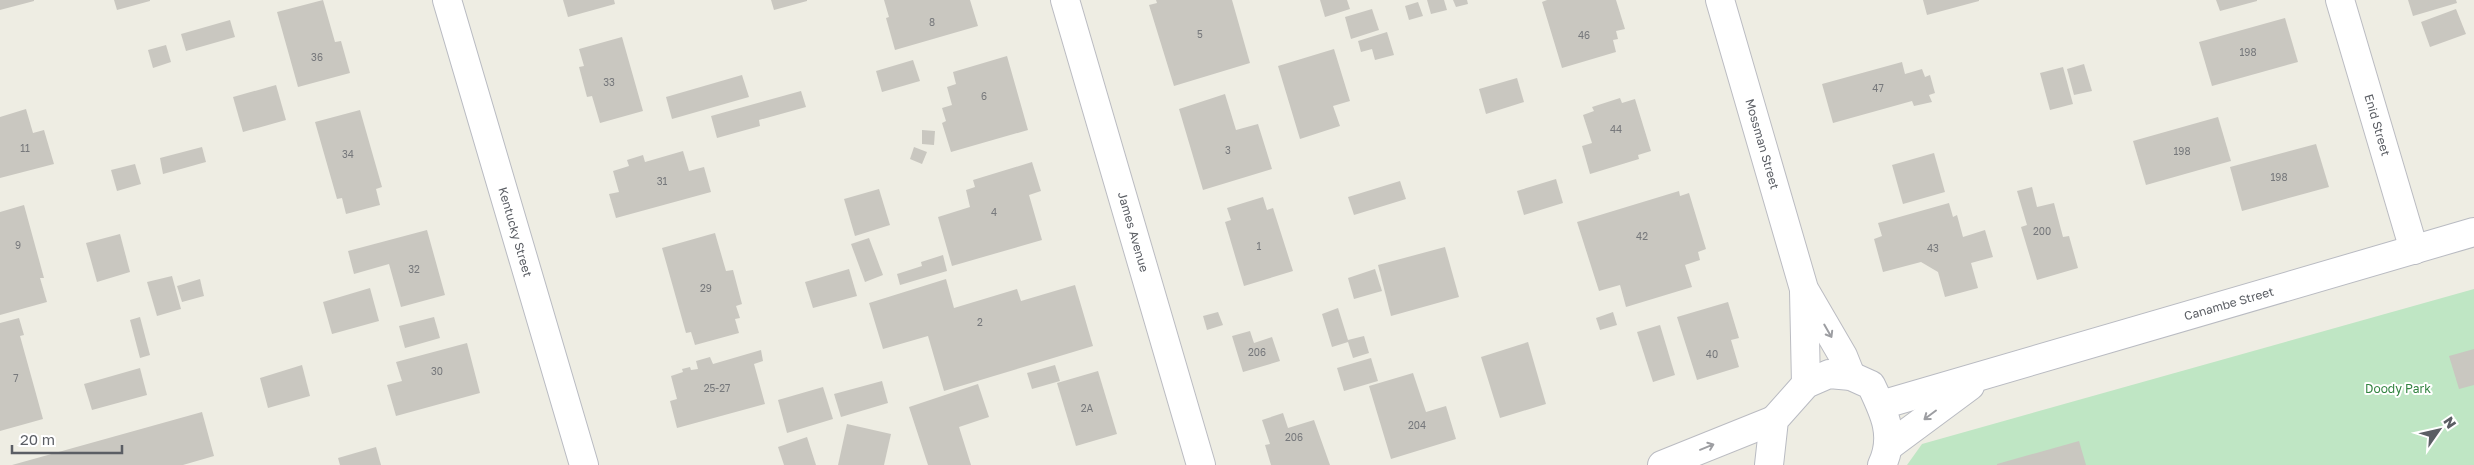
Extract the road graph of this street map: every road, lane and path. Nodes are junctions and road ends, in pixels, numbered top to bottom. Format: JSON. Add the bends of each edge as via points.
{"nodes":[{"id":1,"x":447,"y":0,"type":"edge"},
{"id":2,"x":1064,"y":0,"type":"edge"},
{"id":3,"x":1720,"y":0,"type":"edge"},
{"id":4,"x":2340,"y":0,"type":"edge"},
{"id":5,"x":2474,"y":232,"type":"edge"},
{"id":6,"x":2414,"y":250,"type":"junction"},
{"id":7,"x":1804,"y":288,"type":"junction"},
{"id":8,"x":1851,"y":376,"type":"junction"},
{"id":9,"x":1983,"y":376,"type":"junction"},
{"id":10,"x":1806,"y":384,"type":"junction"},
{"id":11,"x":1881,"y":405,"type":"junction"},
{"id":12,"x":1774,"y":420,"type":"junction"},
{"id":13,"x":1884,"y":460,"type":"edge"},
{"id":14,"x":584,"y":465,"type":"edge"},
{"id":15,"x":1200,"y":465,"type":"edge"},
{"id":16,"x":1662,"y":465,"type":"edge"},
{"id":17,"x":1769,"y":465,"type":"edge"}],
"edges":[{"from":1,"to":14,"type":"street","name":"Kentucky Street"},
{"from":2,"to":15,"type":"street","name":"James Avenue"},
{"from":3,"to":7,"type":"street","name":"Mossman Street"},
{"from":4,"to":6,"type":"street","name":"Enid Street"},
{"from":5,"to":6,"type":"street","name":"Canambe Street"},
{"from":6,"to":9,"type":"street","name":"Canambe Street"},
{"from":7,"to":8,"type":"street","name":"Mossman Street","one_way":true},
{"from":7,"to":10,"type":"street","name":"Mossman Street"},
{"from":8,"to":10,"type":"street","via":[[1829,374]]},
{"from":8,"to":11,"type":"street","via":[[1871,385]]},
{"from":9,"to":11,"type":"street","name":"Canambe Street"},
{"from":9,"to":13,"type":"street","name":"Canambe Street","one_way":true},
{"from":10,"to":12,"type":"street"},
{"from":11,"to":13,"type":"street","via":[[1888,424]]},
{"from":16,"to":12,"type":"street","one_way":true},
{"from":12,"to":17,"type":"street"}]}
